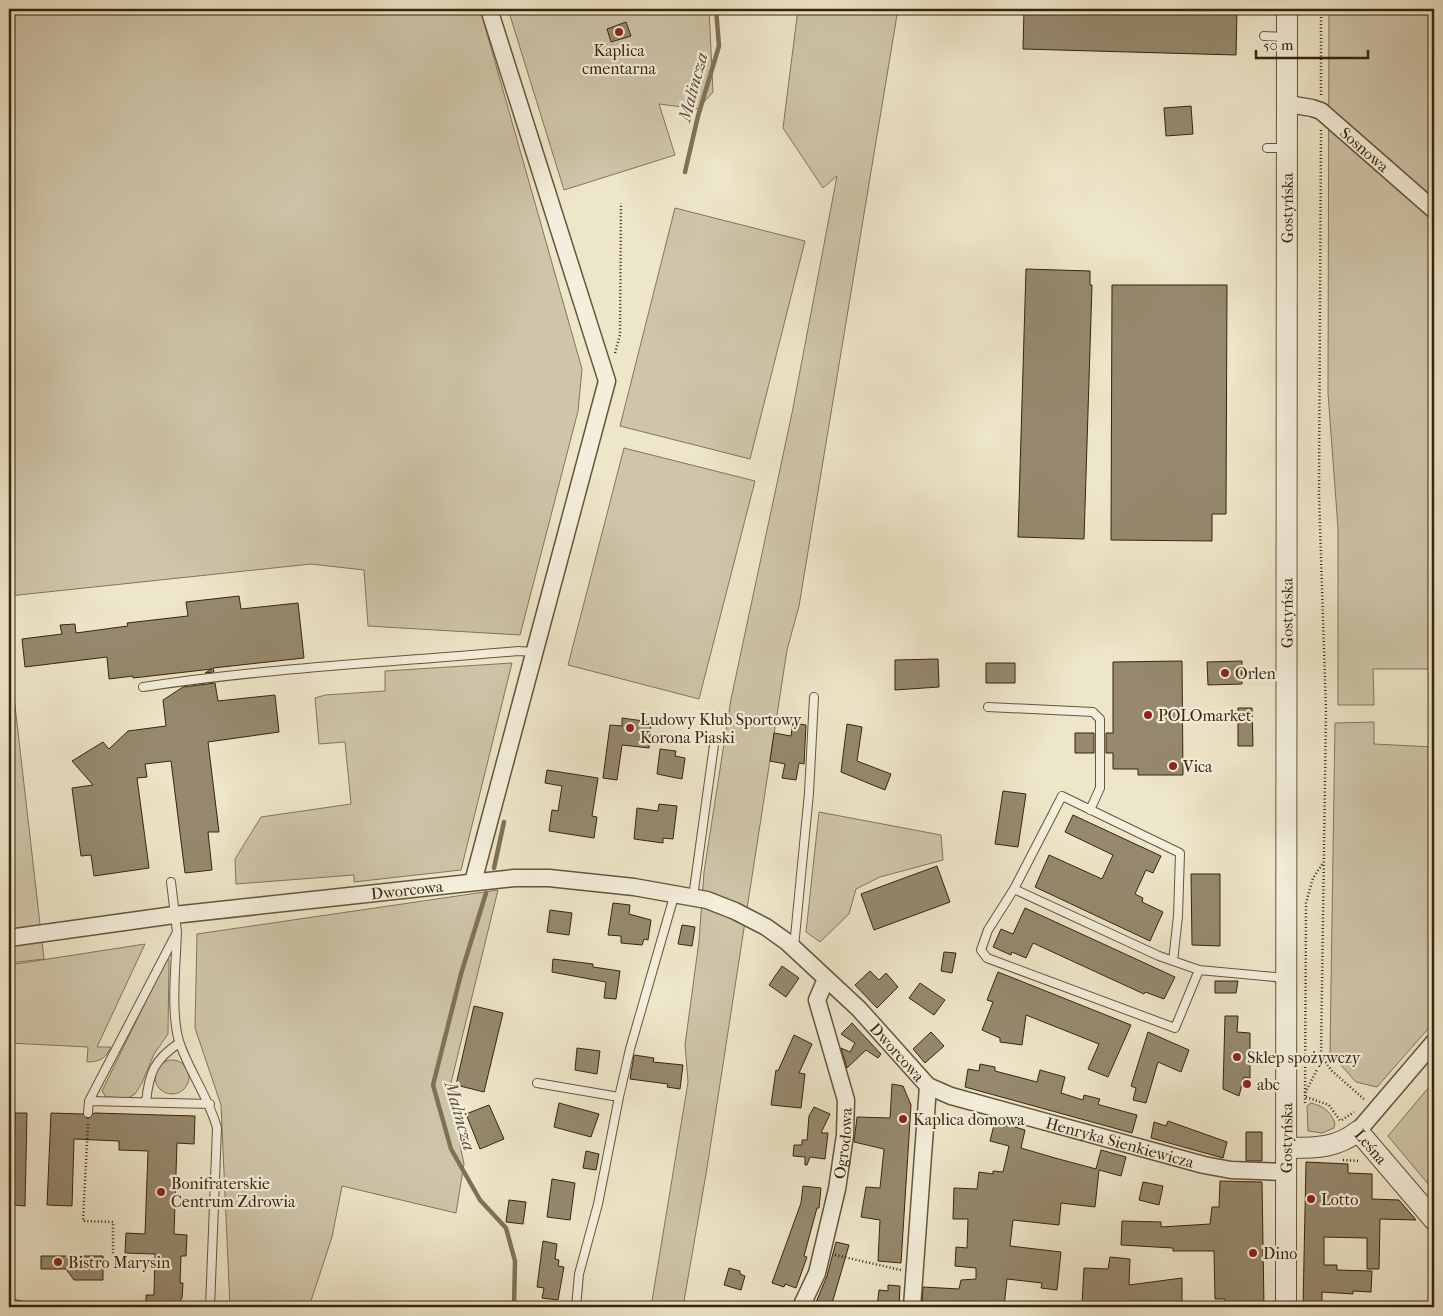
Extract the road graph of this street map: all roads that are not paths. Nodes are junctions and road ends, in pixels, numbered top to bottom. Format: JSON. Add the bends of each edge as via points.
{"nodes":[{"id":1,"x":489,"y":9,"type":"edge"},
{"id":2,"x":1287,"y":9,"type":"edge"},
{"id":3,"x":1264,"y":36,"type":"dead end"},
{"id":4,"x":1287,"y":37,"type":"junction"},
{"id":5,"x":1288,"y":104,"type":"junction"},
{"id":6,"x":1267,"y":148,"type":"dead end"},
{"id":7,"x":1288,"y":148,"type":"junction"},
{"id":8,"x":1434,"y":210,"type":"edge"},
{"id":9,"x":534,"y":652,"type":"junction"},
{"id":10,"x":144,"y":687,"type":"dead end"},
{"id":11,"x":814,"y":697,"type":"dead end"},
{"id":12,"x":988,"y":707,"type":"dead end"},
{"id":13,"x":714,"y":745,"type":"dead end"},
{"id":14,"x":1090,"y":810,"type":"junction"},
{"id":15,"x":170,"y":882,"type":"dead end"},
{"id":16,"x":473,"y":882,"type":"junction"},
{"id":17,"x":1014,"y":889,"type":"junction"},
{"id":18,"x":675,"y":894,"type":"junction"},
{"id":19,"x":693,"y":897,"type":"junction"},
{"id":20,"x":174,"y":914,"type":"junction"},
{"id":21,"x":177,"y":932,"type":"junction"},
{"id":22,"x":9,"y":938,"type":"edge"},
{"id":23,"x":794,"y":948,"type":"junction"},
{"id":24,"x":1173,"y":961,"type":"junction"},
{"id":25,"x":1199,"y":970,"type":"junction"},
{"id":26,"x":1287,"y":978,"type":"junction"},
{"id":27,"x":826,"y":979,"type":"junction"},
{"id":28,"x":1434,"y":1042,"type":"edge"},
{"id":29,"x":179,"y":1043,"type":"junction"},
{"id":30,"x":537,"y":1083,"type":"dead end"},
{"id":31,"x":928,"y":1086,"type":"junction"},
{"id":32,"x":619,"y":1098,"type":"junction"},
{"id":33,"x":89,"y":1101,"type":"junction"},
{"id":34,"x":146,"y":1102,"type":"junction"},
{"id":35,"x":210,"y":1104,"type":"junction"},
{"id":36,"x":88,"y":1113,"type":"road end"},
{"id":37,"x":1349,"y":1127,"type":"junction"},
{"id":38,"x":1286,"y":1148,"type":"junction"},
{"id":39,"x":1286,"y":1172,"type":"junction"},
{"id":40,"x":1434,"y":1220,"type":"edge"},
{"id":41,"x":9,"y":1303,"type":"edge"},
{"id":42,"x":28,"y":1307,"type":"edge"},
{"id":43,"x":210,"y":1307,"type":"edge"},
{"id":44,"x":576,"y":1307,"type":"edge"},
{"id":45,"x":801,"y":1307,"type":"edge"},
{"id":46,"x":912,"y":1307,"type":"edge"},
{"id":47,"x":1286,"y":1307,"type":"edge"}],
"edges":[{"from":1,"to":9,"type":"street","via":[[606,381]]},
{"from":2,"to":4,"type":"street","name":"Gostyńska"},
{"from":3,"to":4,"type":"lane"},
{"from":4,"to":5,"type":"street","name":"Gostyńska"},
{"from":5,"to":7,"type":"street","name":"Gostyńska"},
{"from":5,"to":8,"type":"street","name":"Sosnowa","via":[[1321,111]]},
{"from":6,"to":7,"type":"lane"},
{"from":7,"to":26,"type":"street","name":"Gostyńska"},
{"from":9,"to":10,"type":"lane","via":[[312,668]]},
{"from":9,"to":16,"type":"street"},
{"from":11,"to":23,"type":"lane","via":[[809,793]]},
{"from":12,"to":14,"type":"lane","via":[[1093,712],[1100,719],[1100,788]]},
{"from":13,"to":19,"type":"lane"},
{"from":14,"to":17,"type":"lane","via":[[1062,796]]},
{"from":14,"to":24,"type":"lane","via":[[1180,853]]},
{"from":15,"to":20,"type":"lane"},
{"from":16,"to":18,"type":"street","name":"Dworcowa","via":[[550,878]]},
{"from":16,"to":20,"type":"street","name":"Dworcowa"},
{"from":17,"to":24,"type":"lane"},
{"from":17,"to":25,"type":"lane","via":[[988,930],[981,950],[987,958],[1175,1028]]},
{"from":18,"to":19,"type":"street","name":"Dworcowa"},
{"from":18,"to":32,"type":"lane"},
{"from":19,"to":23,"type":"street","name":"Dworcowa","via":[[735,910]]},
{"from":20,"to":21,"type":"lane"},
{"from":20,"to":22,"type":"street","name":"Dworcowa"},
{"from":21,"to":29,"type":"lane","via":[[175,1023]]},
{"from":21,"to":33,"type":"lane"},
{"from":23,"to":27,"type":"street","name":"Dworcowa"},
{"from":24,"to":25,"type":"lane"},
{"from":25,"to":26,"type":"lane"},
{"from":26,"to":38,"type":"street","name":"Gostyńska"},
{"from":27,"to":31,"type":"street","name":"Dworcowa"},
{"from":27,"to":45,"type":"street","name":"Ogrodowa","via":[[817,1000],[846,1100],[845,1135],[837,1189],[817,1273]]},
{"from":28,"to":37,"type":"street"},
{"from":29,"to":34,"type":"lane","via":[[160,1058],[153,1069]]},
{"from":29,"to":35,"type":"lane"},
{"from":30,"to":32,"type":"lane"},
{"from":31,"to":39,"type":"street","name":"Henryka Sienkiewicza","via":[[951,1096],[1204,1165],[1231,1170]]},
{"from":31,"to":46,"type":"street","name":"Dworcowa"},
{"from":32,"to":44,"type":"lane","via":[[598,1204],[579,1274]]},
{"from":33,"to":34,"type":"lane"},
{"from":33,"to":36,"type":"lane"},
{"from":34,"to":35,"type":"lane"},
{"from":35,"to":43,"type":"lane","via":[[217,1128]]},
{"from":37,"to":38,"type":"street","name":"Leśna","via":[[1344,1140],[1326,1147]]},
{"from":37,"to":40,"type":"street","name":"Leśna"},
{"from":38,"to":39,"type":"street","name":"Gostyńska"},
{"from":39,"to":47,"type":"street","name":"Gostyńska"},
{"from":41,"to":42,"type":"lane"}]}
